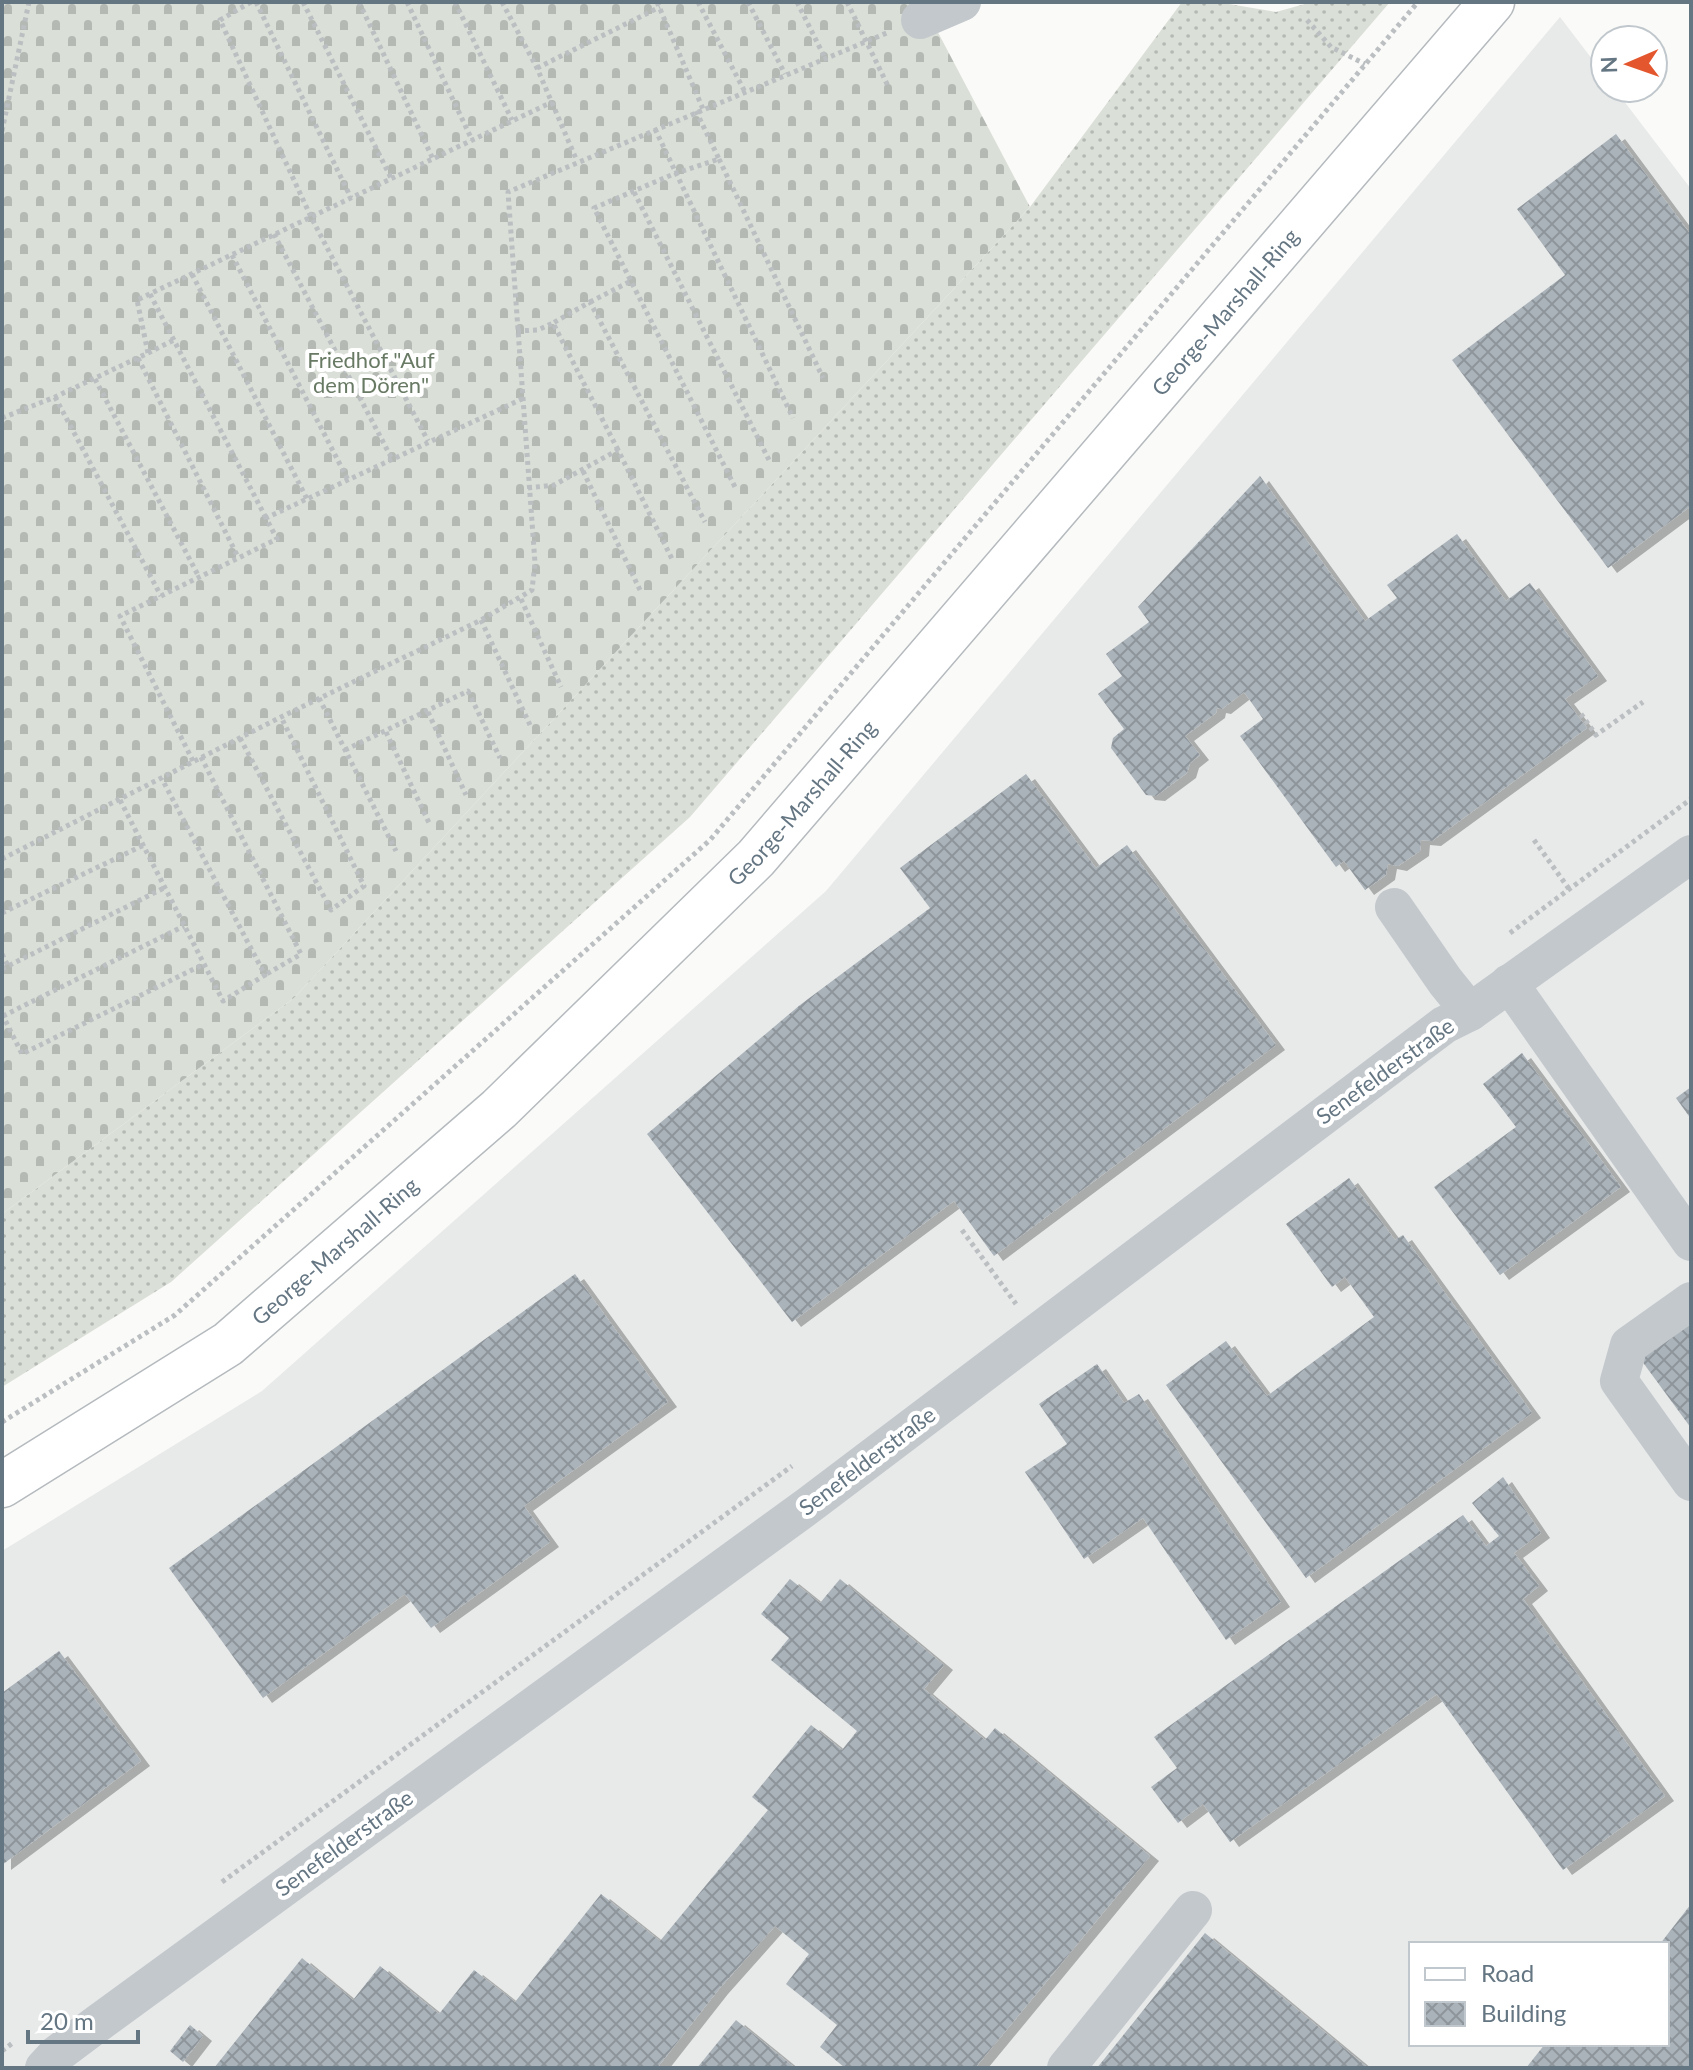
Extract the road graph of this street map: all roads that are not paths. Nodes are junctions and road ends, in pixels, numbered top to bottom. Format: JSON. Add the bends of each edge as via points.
{"nodes":[{"id":1,"x":962,"y":2,"type":"edge"},
{"id":2,"x":1485,"y":4,"type":"edge"},
{"id":3,"x":920,"y":20,"type":"dead end"},
{"id":4,"x":1691,"y":854,"type":"edge"},
{"id":5,"x":1394,"y":907,"type":"dead end"},
{"id":6,"x":1509,"y":983,"type":"junction"},
{"id":7,"x":1470,"y":1012,"type":"junction"},
{"id":8,"x":1691,"y":1242,"type":"edge"},
{"id":9,"x":1691,"y":1301,"type":"edge"},
{"id":10,"x":1691,"y":1482,"type":"edge"},
{"id":11,"x":2,"y":1485,"type":"edge"},
{"id":12,"x":1193,"y":1910,"type":"dead end"},
{"id":13,"x":44,"y":2068,"type":"edge"},
{"id":14,"x":1066,"y":2068,"type":"edge"}],
"edges":[{"from":1,"to":3,"type":"street"},
{"from":2,"to":11,"type":"main road","name":"George-Marshall-Ring","via":[[756,858],[499,1109],[228,1344]]},
{"from":4,"to":6,"type":"street","name":"Senefelderstraße"},
{"from":5,"to":7,"type":"street"},
{"from":6,"to":7,"type":"street","name":"Senefelderstraße"},
{"from":6,"to":8,"type":"street"},
{"from":7,"to":13,"type":"street","name":"Senefelderstraße","via":[[1444,1025],[809,1505],[97,2024]]},
{"from":9,"to":10,"type":"street","via":[[1629,1345],[1619,1381]]},
{"from":12,"to":14,"type":"street"}]}
